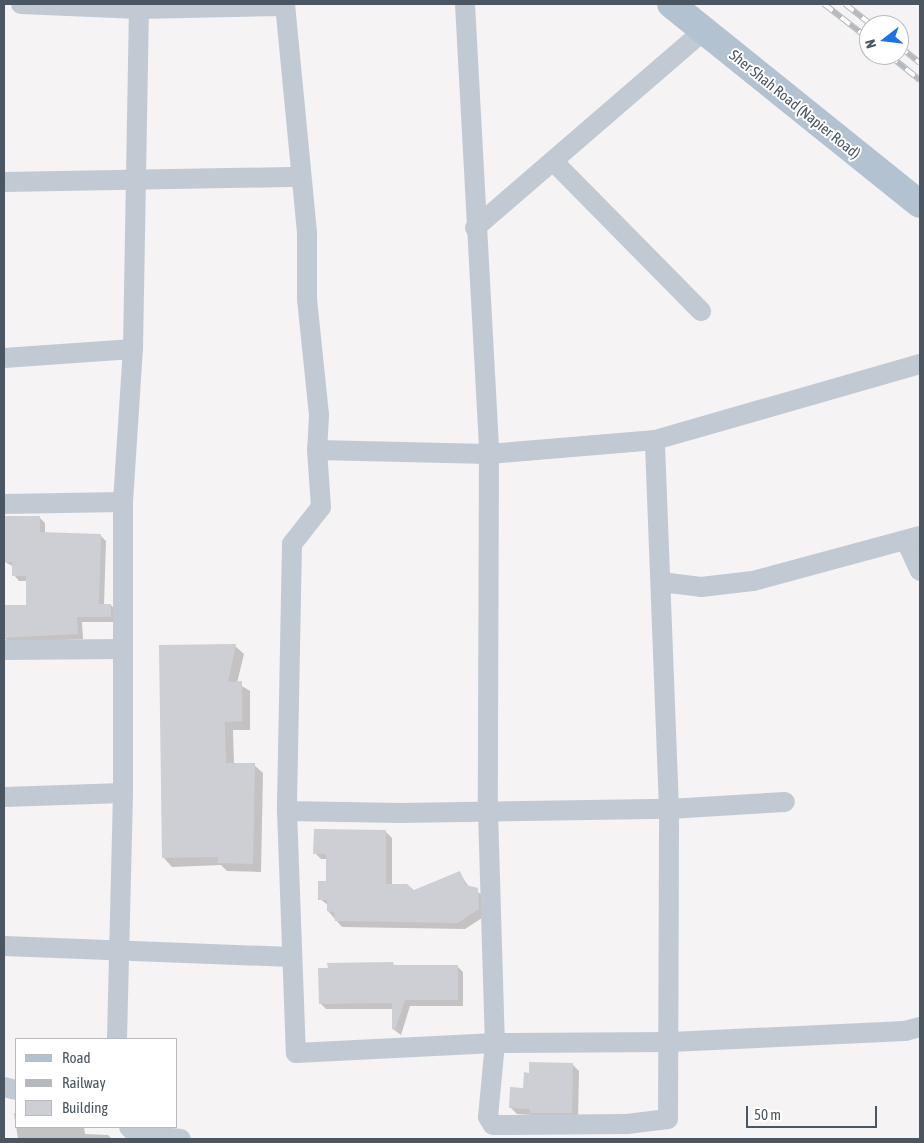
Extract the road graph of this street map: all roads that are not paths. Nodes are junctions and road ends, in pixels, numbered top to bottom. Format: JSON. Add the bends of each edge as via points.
{"nodes":[{"id":1,"x":21,"y":4,"type":"edge"},
{"id":2,"x":465,"y":4,"type":"edge"},
{"id":3,"x":671,"y":4,"type":"edge"},
{"id":4,"x":285,"y":5,"type":"edge"},
{"id":5,"x":139,"y":7,"type":"edge"},
{"id":6,"x":696,"y":38,"type":"dead end"},
{"id":7,"x":553,"y":161,"type":"junction"},
{"id":8,"x":300,"y":177,"type":"junction"},
{"id":9,"x":136,"y":179,"type":"junction"},
{"id":10,"x":4,"y":182,"type":"edge"},
{"id":11,"x":920,"y":204,"type":"edge"},
{"id":12,"x":475,"y":228,"type":"junction"},
{"id":13,"x":701,"y":311,"type":"dead end"},
{"id":14,"x":133,"y":349,"type":"junction"},
{"id":15,"x":4,"y":358,"type":"edge"},
{"id":16,"x":920,"y":364,"type":"edge"},
{"id":17,"x":655,"y":440,"type":"junction"},
{"id":18,"x":317,"y":450,"type":"junction"},
{"id":19,"x":488,"y":454,"type":"junction"},
{"id":20,"x":123,"y":502,"type":"junction"},
{"id":21,"x":4,"y":504,"type":"edge"},
{"id":22,"x":913,"y":539,"type":"edge"},
{"id":23,"x":920,"y":571,"type":"edge"},
{"id":24,"x":661,"y":582,"type":"junction"},
{"id":25,"x":122,"y":649,"type":"junction"},
{"id":26,"x":4,"y":650,"type":"edge"},
{"id":27,"x":123,"y":792,"type":"junction"},
{"id":28,"x":4,"y":797,"type":"edge"},
{"id":29,"x":785,"y":802,"type":"dead end"},
{"id":30,"x":670,"y":809,"type":"junction"},
{"id":31,"x":287,"y":811,"type":"junction"},
{"id":32,"x":488,"y":811,"type":"junction"},
{"id":33,"x":4,"y":946,"type":"edge"},
{"id":34,"x":120,"y":950,"type":"junction"},
{"id":35,"x":292,"y":957,"type":"junction"},
{"id":36,"x":920,"y":1026,"type":"edge"},
{"id":37,"x":117,"y":1038,"type":"edge"},
{"id":38,"x":671,"y":1042,"type":"junction"},
{"id":39,"x":495,"y":1043,"type":"junction"},
{"id":40,"x":531,"y":1132,"type":"edge"},
{"id":41,"x":134,"y":1133,"type":"edge"},
{"id":42,"x":181,"y":1139,"type":"edge"}],
"edges":[{"from":1,"to":5,"type":"street"},
{"from":2,"to":12,"type":"street"},
{"from":3,"to":11,"type":"main road","name":"Sher Shah Road (Napier Road)"},
{"from":4,"to":5,"type":"street"},
{"from":4,"to":8,"type":"street"},
{"from":5,"to":9,"type":"street"},
{"from":6,"to":7,"type":"street"},
{"from":7,"to":12,"type":"street"},
{"from":7,"to":13,"type":"street"},
{"from":8,"to":9,"type":"street"},
{"from":8,"to":18,"type":"street","via":[[319,415]]},
{"from":9,"to":10,"type":"street"},
{"from":9,"to":14,"type":"street"},
{"from":12,"to":19,"type":"street"},
{"from":14,"to":15,"type":"street"},
{"from":14,"to":20,"type":"street"},
{"from":16,"to":17,"type":"street"},
{"from":17,"to":19,"type":"street"},
{"from":17,"to":24,"type":"street"},
{"from":18,"to":19,"type":"street"},
{"from":18,"to":31,"type":"street","via":[[321,507],[292,544]]},
{"from":19,"to":32,"type":"street"},
{"from":20,"to":21,"type":"street"},
{"from":20,"to":25,"type":"street"},
{"from":22,"to":23,"type":"street"},
{"from":22,"to":24,"type":"street","via":[[753,581],[701,587]]},
{"from":24,"to":30,"type":"street"},
{"from":25,"to":26,"type":"street"},
{"from":25,"to":27,"type":"street"},
{"from":27,"to":28,"type":"street"},
{"from":27,"to":34,"type":"street"},
{"from":29,"to":30,"type":"street"},
{"from":30,"to":32,"type":"street"},
{"from":30,"to":38,"type":"street"},
{"from":31,"to":32,"type":"street"},
{"from":31,"to":35,"type":"street"},
{"from":32,"to":39,"type":"street"},
{"from":33,"to":34,"type":"street"},
{"from":34,"to":35,"type":"street"},
{"from":34,"to":37,"type":"street"},
{"from":35,"to":39,"type":"street","via":[[296,1053]]},
{"from":36,"to":38,"type":"street","via":[[905,1031]]},
{"from":38,"to":39,"type":"street"},
{"from":38,"to":40,"type":"street","via":[[668,1119]]},
{"from":39,"to":40,"type":"street","via":[[488,1118],[493,1125]]},
{"from":41,"to":42,"type":"street"}]}
